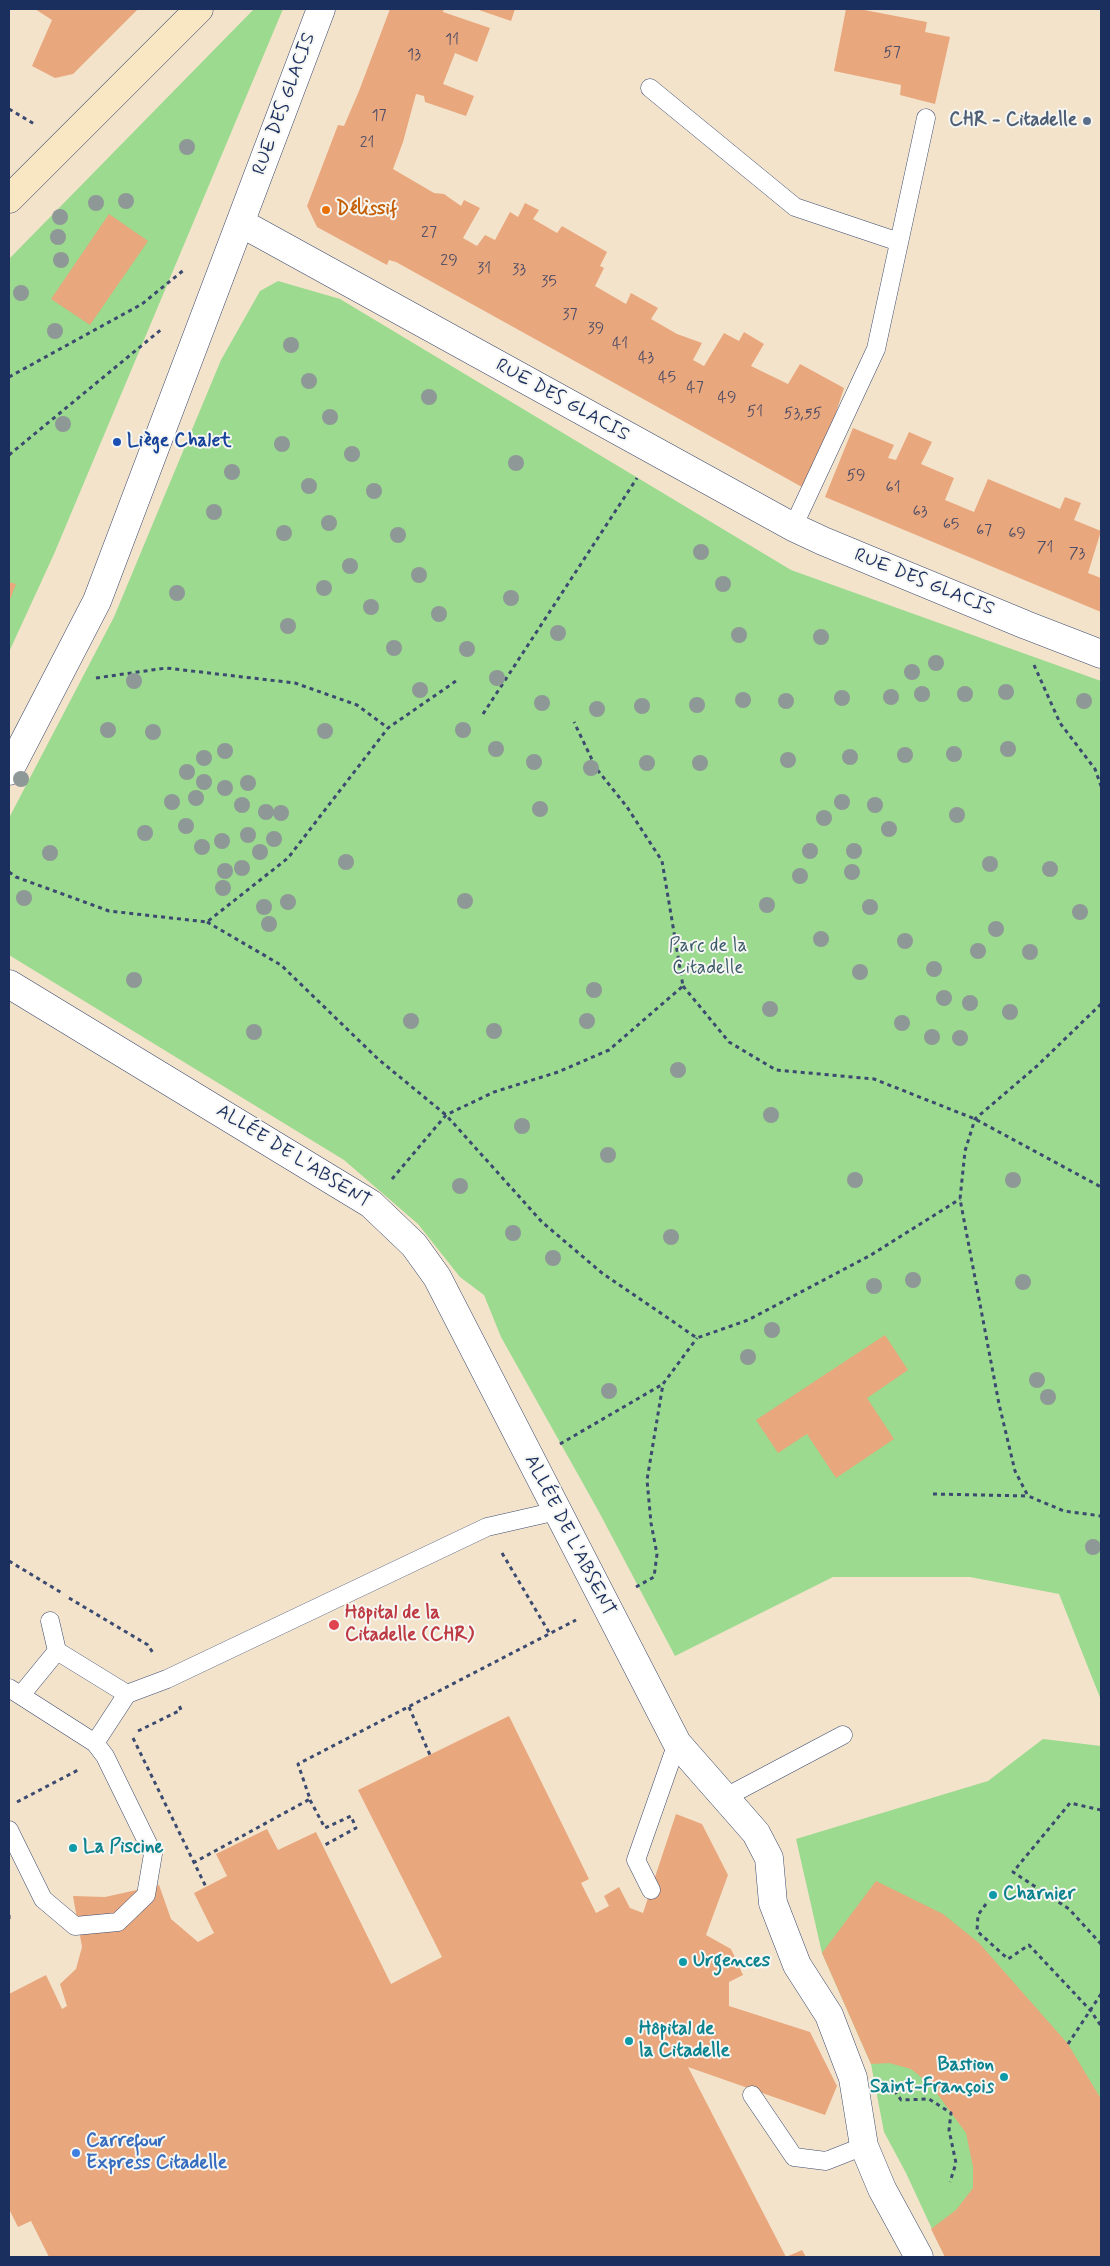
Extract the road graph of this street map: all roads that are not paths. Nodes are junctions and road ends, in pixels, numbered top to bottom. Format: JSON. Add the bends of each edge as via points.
{"nodes":[{"id":1,"x":199,"y":9,"type":"edge"},
{"id":2,"x":321,"y":9,"type":"edge"},
{"id":3,"x":650,"y":88,"type":"dead end"},
{"id":4,"x":926,"y":118,"type":"dead end"},
{"id":5,"x":9,"y":198,"type":"edge"},
{"id":6,"x":241,"y":223,"type":"junction"},
{"id":7,"x":899,"y":242,"type":"junction"},
{"id":8,"x":793,"y":527,"type":"junction"},
{"id":9,"x":1101,"y":654,"type":"edge"},
{"id":10,"x":9,"y":771,"type":"edge"},
{"id":11,"x":9,"y":984,"type":"edge"},
{"id":12,"x":557,"y":1511,"type":"junction"},
{"id":13,"x":50,"y":1621,"type":"dead end"},
{"id":14,"x":57,"y":1652,"type":"junction"},
{"id":15,"x":15,"y":1691,"type":"edge"},
{"id":16,"x":127,"y":1694,"type":"junction"},
{"id":17,"x":843,"y":1735,"type":"dead end"},
{"id":18,"x":677,"y":1743,"type":"junction"},
{"id":19,"x":100,"y":1750,"type":"junction"},
{"id":20,"x":724,"y":1798,"type":"junction"},
{"id":21,"x":9,"y":1830,"type":"edge"},
{"id":22,"x":651,"y":1890,"type":"dead end"},
{"id":23,"x":752,"y":2095,"type":"dead end"},
{"id":24,"x":864,"y":2146,"type":"junction"},
{"id":25,"x":919,"y":2257,"type":"edge"}],
"edges":[{"from":1,"to":5,"type":"street"},
{"from":2,"to":6,"type":"street","name":"RUE DES GLACIS"},
{"from":3,"to":7,"type":"lane","via":[[795,207]]},
{"from":4,"to":7,"type":"lane"},
{"from":6,"to":8,"type":"street","name":"RUE DES GLACIS"},
{"from":6,"to":10,"type":"street","via":[[97,601]]},
{"from":7,"to":8,"type":"lane","via":[[876,349]]},
{"from":8,"to":9,"type":"street","name":"RUE DES GLACIS"},
{"from":11,"to":12,"type":"street","name":"ALLÉE DE L'ABSENT","via":[[371,1204],[414,1245],[437,1277]]},
{"from":12,"to":16,"type":"lane","via":[[487,1527],[167,1679]]},
{"from":12,"to":18,"type":"street","name":"ALLÉE DE L'ABSENT"},
{"from":13,"to":14,"type":"lane"},
{"from":14,"to":15,"type":"lane"},
{"from":14,"to":16,"type":"lane"},
{"from":15,"to":19,"type":"lane"},
{"from":16,"to":19,"type":"lane"},
{"from":17,"to":20,"type":"lane"},
{"from":18,"to":20,"type":"street","name":"ALLÉE DE L'ABSENT"},
{"from":18,"to":22,"type":"lane","via":[[636,1860]]},
{"from":19,"to":21,"type":"lane","via":[[153,1854],[146,1896],[118,1922],[75,1926],[43,1899]]},
{"from":20,"to":24,"type":"street","name":"ALLÉE DE L'ABSENT","via":[[756,1833],[769,1858],[773,1903],[797,1965],[829,2015],[853,2078]]},
{"from":23,"to":24,"type":"lane","via":[[794,2157],[826,2161]]},
{"from":24,"to":25,"type":"street","name":"ALLÉE DE L'ABSENT","via":[[882,2189]]}]}
